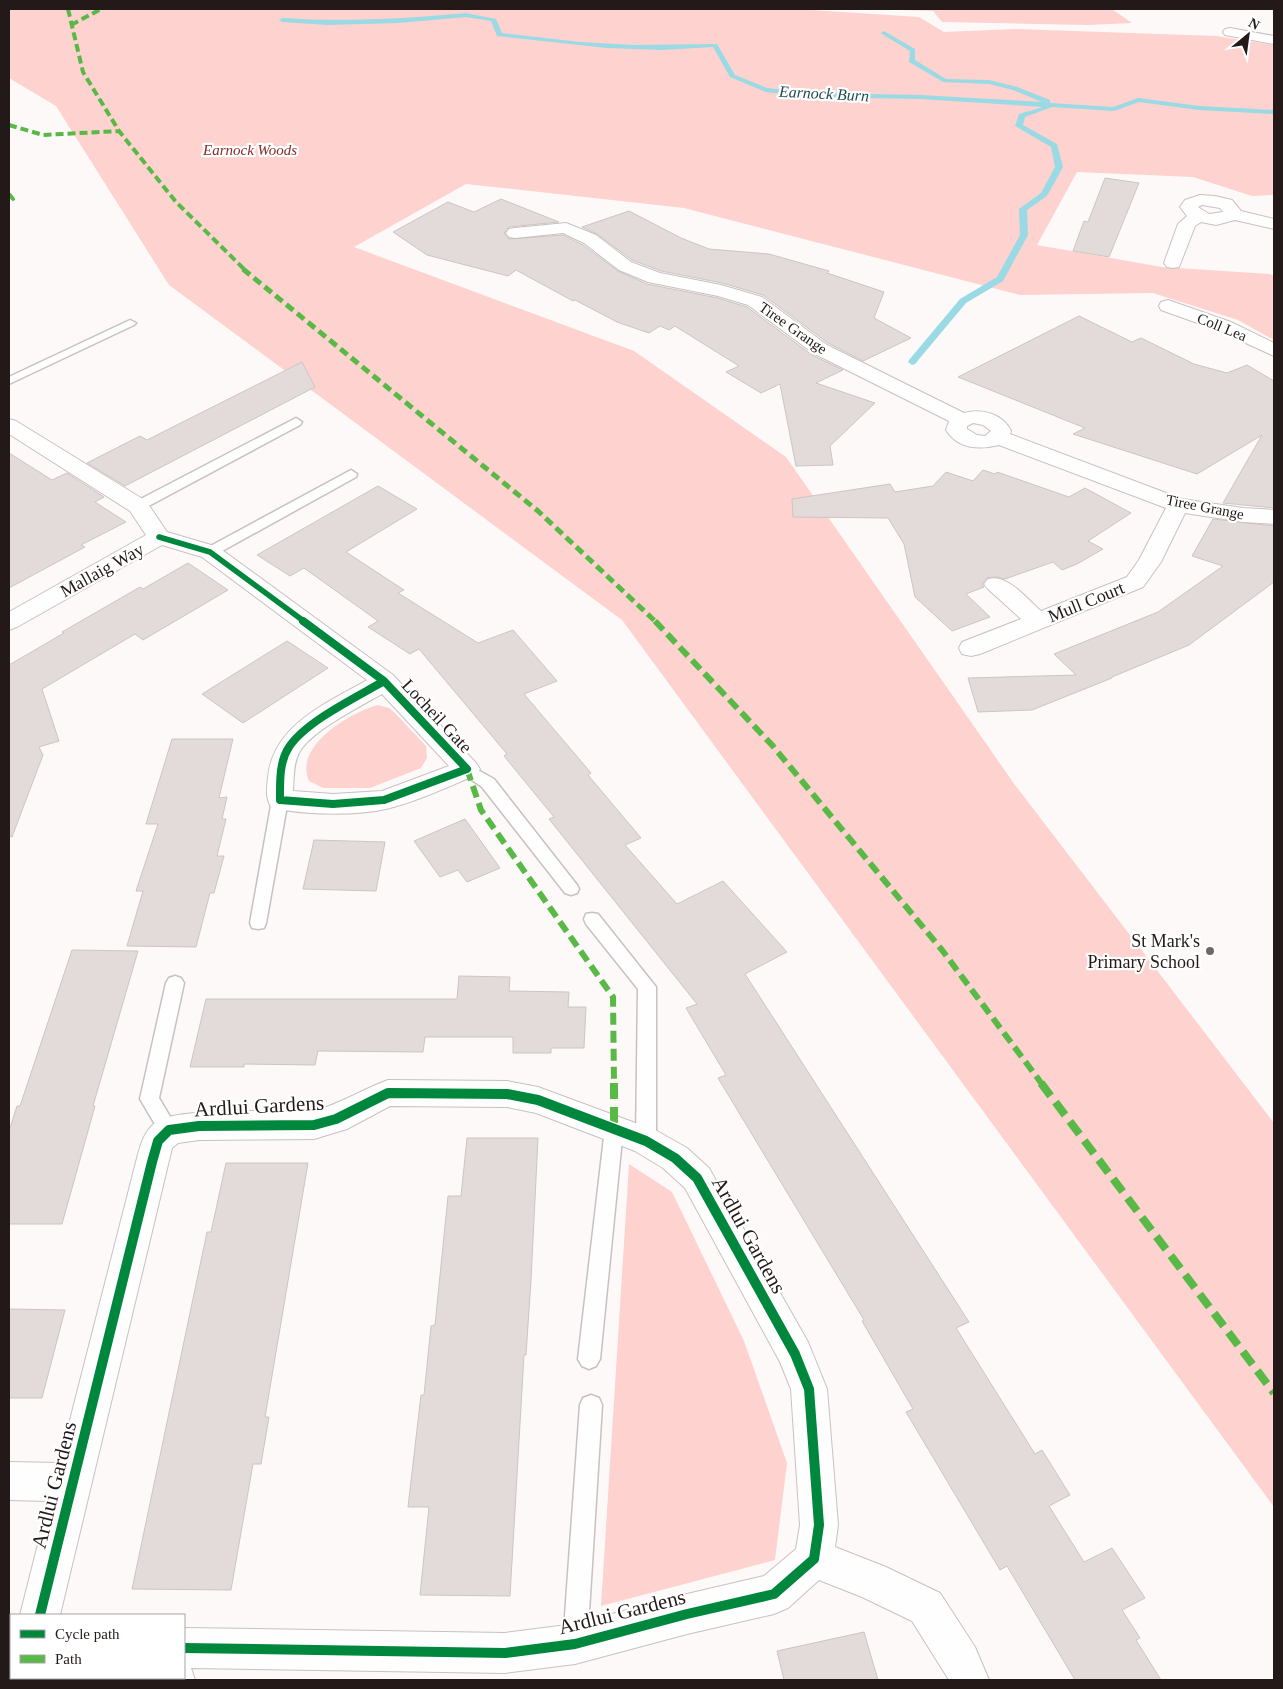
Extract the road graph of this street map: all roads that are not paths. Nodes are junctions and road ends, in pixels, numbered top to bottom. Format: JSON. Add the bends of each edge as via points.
{"nodes":[{"id":1,"x":1230,"y":32,"type":"dead end"},
{"id":2,"x":1274,"y":40,"type":"edge"},
{"id":3,"x":577,"y":211,"type":"dead end"},
{"id":4,"x":1274,"y":224,"type":"edge"},
{"id":5,"x":566,"y":228,"type":"junction"},
{"id":6,"x":515,"y":234,"type":"dead end"},
{"id":7,"x":1174,"y":263,"type":"dead end"},
{"id":8,"x":1168,"y":306,"type":"dead end"},
{"id":9,"x":130,"y":323,"type":"dead end"},
{"id":10,"x":1274,"y":350,"type":"edge"},
{"id":11,"x":9,"y":380,"type":"edge"},
{"id":12,"x":296,"y":422,"type":"dead end"},
{"id":13,"x":9,"y":425,"type":"edge"},
{"id":14,"x":351,"y":474,"type":"dead end"},
{"id":15,"x":1178,"y":505,"type":"junction"},
{"id":16,"x":138,"y":506,"type":"junction"},
{"id":17,"x":1274,"y":518,"type":"edge"},
{"id":18,"x":159,"y":537,"type":"junction"},
{"id":19,"x":210,"y":552,"type":"junction"},
{"id":20,"x":996,"y":584,"type":"dead end"},
{"id":21,"x":1038,"y":621,"type":"junction"},
{"id":22,"x":9,"y":622,"type":"edge"},
{"id":23,"x":971,"y":648,"type":"dead end"},
{"id":24,"x":384,"y":681,"type":"junction"},
{"id":25,"x":467,"y":770,"type":"junction"},
{"id":26,"x":280,"y":800,"type":"junction"},
{"id":27,"x":571,"y":889,"type":"dead end"},
{"id":28,"x":592,"y":919,"type":"dead end"},
{"id":29,"x":258,"y":923,"type":"dead end"},
{"id":30,"x":176,"y":983,"type":"dead end"},
{"id":31,"x":168,"y":1130,"type":"junction"},
{"id":32,"x":630,"y":1135,"type":"junction"},
{"id":33,"x":589,"y":1359,"type":"dead end"},
{"id":34,"x":591,"y":1405,"type":"dead end"},
{"id":35,"x":9,"y":1482,"type":"edge"},
{"id":36,"x":72,"y":1482,"type":"junction"},
{"id":37,"x":814,"y":1559,"type":"junction"},
{"id":38,"x":40,"y":1614,"type":"edge"},
{"id":39,"x":575,"y":1644,"type":"junction"},
{"id":40,"x":185,"y":1648,"type":"edge"},
{"id":41,"x":969,"y":1680,"type":"edge"}],
"edges":[{"from":1,"to":2,"type":"street"},
{"from":3,"to":5,"type":"street"},
{"from":4,"to":7,"type":"street","via":[[1232,214],[1218,219],[1198,216],[1187,224]]},
{"from":5,"to":6,"type":"street","name":"Tiree Grange"},
{"from":5,"to":15,"type":"street","name":"Tiree Grange","via":[[590,239],[625,266],[655,278],[755,301],[820,350],[962,420],[975,417],[995,423],[1001,432],[998,437]]},
{"from":8,"to":10,"type":"street","name":"Coll Lea","via":[[1224,326]]},
{"from":9,"to":11,"type":"lane"},
{"from":12,"to":16,"type":"lane"},
{"from":13,"to":16,"type":"street","name":"Mallaig Way"},
{"from":14,"to":19,"type":"lane"},
{"from":15,"to":17,"type":"street","name":"Tiree Grange"},
{"from":15,"to":21,"type":"street","name":"Mull Court","via":[[1150,562],[1135,582]]},
{"from":16,"to":18,"type":"street","name":"Mallaig Way"},
{"from":18,"to":19,"type":"street","name":"Locheil Gate"},
{"from":18,"to":22,"type":"street","name":"Mallaig Way"},
{"from":19,"to":24,"type":"street","name":"Locheil Gate"},
{"from":20,"to":21,"type":"street","name":"Mull Court"},
{"from":21,"to":23,"type":"street","name":"Mull Court"},
{"from":24,"to":25,"type":"street","name":"Locheil Gate"},
{"from":24,"to":26,"type":"street","name":"Locheil Gate","via":[[304,731],[288,748],[281,772]]},
{"from":25,"to":26,"type":"street","name":"Locheil Gate","via":[[384,800],[333,804]]},
{"from":25,"to":27,"type":"lane","via":[[488,783]]},
{"from":26,"to":29,"type":"lane"},
{"from":28,"to":32,"type":"lane","via":[[647,987]]},
{"from":30,"to":31,"type":"lane","via":[[149,1099]]},
{"from":31,"to":32,"type":"street","name":"Ardlui Gardens","via":[[199,1126],[314,1125],[336,1119],[388,1093],[507,1094],[538,1100]]},
{"from":31,"to":36,"type":"street","name":"Ardlui Gardens","via":[[158,1141],[152,1162]]},
{"from":32,"to":33,"type":"lane"},
{"from":32,"to":37,"type":"street","name":"Ardlui Gardens","via":[[675,1158],[697,1178],[795,1354],[809,1389],[819,1525]]},
{"from":34,"to":39,"type":"lane","name":"Ardlui Gardens"},
{"from":35,"to":36,"type":"street","name":"Ardlui Gardens"},
{"from":36,"to":38,"type":"street","name":"Ardlui Gardens"},
{"from":37,"to":39,"type":"street","name":"Ardlui Gardens","via":[[774,1594]]},
{"from":37,"to":41,"type":"street","via":[[926,1606],[961,1661]]},
{"from":39,"to":40,"type":"street","name":"Ardlui Gardens","via":[[505,1653]]}]}
